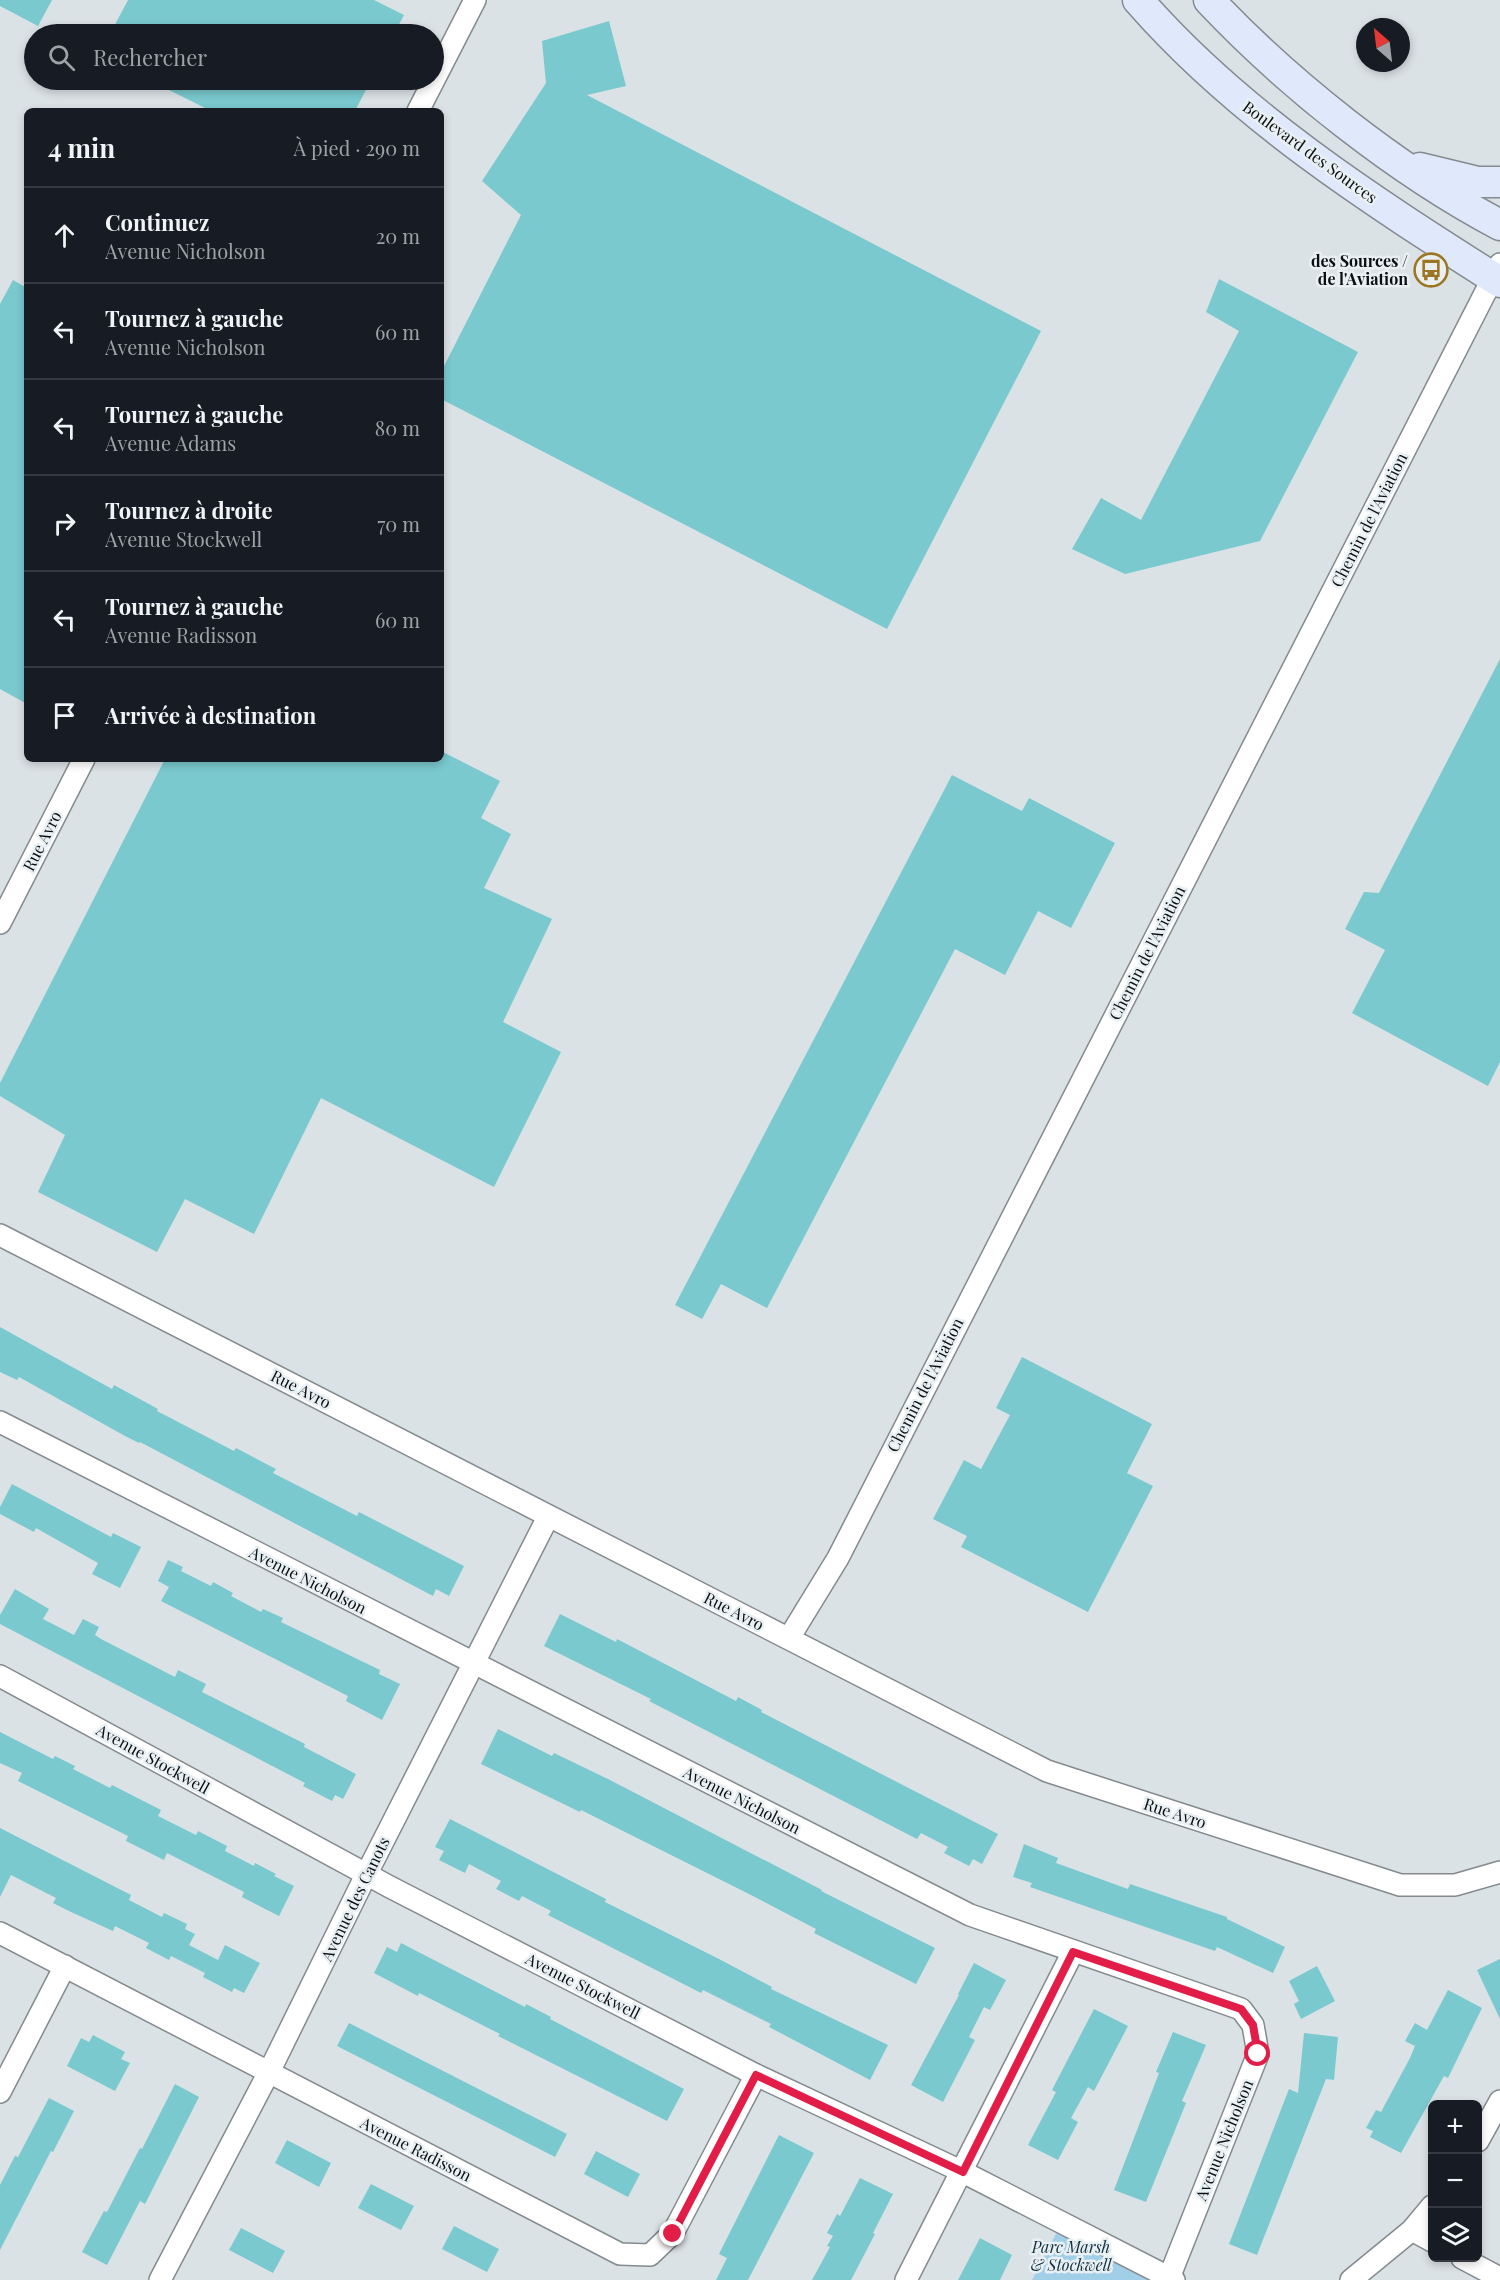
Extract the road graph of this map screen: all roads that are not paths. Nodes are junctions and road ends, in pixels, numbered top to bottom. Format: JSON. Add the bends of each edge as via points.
{"nodes":[{"id":1,"x":475,"y":0,"type":"edge"},
{"id":2,"x":1138,"y":0,"type":"edge"},
{"id":3,"x":1209,"y":0,"type":"edge"},
{"id":4,"x":444,"y":60,"type":"edge"},
{"id":5,"x":429,"y":90,"type":"edge"},
{"id":6,"x":420,"y":108,"type":"edge"},
{"id":7,"x":1402,"y":164,"type":"junction"},
{"id":8,"x":1500,"y":182,"type":"edge"},
{"id":9,"x":1500,"y":225,"type":"edge"},
{"id":10,"x":1498,"y":274,"type":"edge"},
{"id":11,"x":82,"y":762,"type":"edge"},
{"id":12,"x":0,"y":922,"type":"edge"},
{"id":13,"x":0,"y":1235,"type":"edge"},
{"id":14,"x":0,"y":1422,"type":"edge"},
{"id":15,"x":548,"y":1516,"type":"junction"},
{"id":16,"x":789,"y":1638,"type":"junction"},
{"id":17,"x":474,"y":1665,"type":"junction"},
{"id":18,"x":0,"y":1676,"type":"edge"},
{"id":19,"x":1500,"y":1872,"type":"edge"},
{"id":20,"x":366,"y":1875,"type":"junction"},
{"id":21,"x":0,"y":1933,"type":"edge"},
{"id":22,"x":1073,"y":1952,"type":"junction"},
{"id":23,"x":64,"y":1966,"type":"junction"},
{"id":24,"x":269,"y":2072,"type":"junction"},
{"id":25,"x":756,"y":2075,"type":"junction"},
{"id":26,"x":0,"y":2092,"type":"edge"},
{"id":27,"x":1500,"y":2101,"type":"edge"},
{"id":28,"x":1482,"y":2134,"type":"edge"},
{"id":29,"x":963,"y":2172,"type":"junction"},
{"id":30,"x":1430,"y":2208,"type":"edge"},
{"id":31,"x":1412,"y":2230,"type":"junction"},
{"id":32,"x":1428,"y":2239,"type":"edge"},
{"id":33,"x":1470,"y":2262,"type":"edge"},
{"id":34,"x":165,"y":2278,"type":"edge"},
{"id":35,"x":1500,"y":2278,"type":"edge"},
{"id":36,"x":1172,"y":2279,"type":"edge"},
{"id":37,"x":906,"y":2280,"type":"edge"},
{"id":38,"x":1352,"y":2280,"type":"edge"}],
"edges":[{"from":1,"to":4,"type":"street"},
{"from":2,"to":10,"type":"main road","name":"Boulevard des Sources","via":[[1209,73],[1262,118],[1394,213]]},
{"from":3,"to":7,"type":"main road","via":[[1290,76]]},
{"from":5,"to":6,"type":"street"},
{"from":7,"to":8,"type":"main road","via":[[1478,182]]},
{"from":7,"to":9,"type":"main road"},
{"from":10,"to":16,"type":"street","name":"Chemin de l'Aviation","via":[[838,1558]]},
{"from":11,"to":12,"type":"street","name":"Rue Avro"},
{"from":13,"to":15,"type":"street","name":"Rue Avro"},
{"from":14,"to":17,"type":"street","name":"Avenue Nicholson"},
{"from":15,"to":16,"type":"street","name":"Rue Avro"},
{"from":15,"to":17,"type":"street","name":"Avenue des Canots"},
{"from":16,"to":19,"type":"street","name":"Rue Avro","via":[[1047,1771],[1400,1885],[1455,1885]]},
{"from":17,"to":20,"type":"street","name":"Avenue des Canots"},
{"from":17,"to":22,"type":"street","name":"Avenue Nicholson","via":[[970,1915]]},
{"from":18,"to":20,"type":"street","name":"Avenue Stockwell"},
{"from":20,"to":24,"type":"street","name":"Avenue des Canots"},
{"from":20,"to":25,"type":"street","name":"Avenue Stockwell"},
{"from":21,"to":23,"type":"street","name":"Avenue Radisson"},
{"from":22,"to":29,"type":"street"},
{"from":22,"to":36,"type":"street","name":"Avenue Nicholson","via":[[1241,2009],[1253,2025],[1258,2054]]},
{"from":23,"to":24,"type":"street","name":"Avenue Radisson"},
{"from":23,"to":26,"type":"street"},
{"from":24,"to":25,"type":"street","name":"Avenue Radisson","via":[[620,2254],[650,2254],[673,2234]]},
{"from":24,"to":34,"type":"street","name":"Avenue des Canots"},
{"from":25,"to":29,"type":"street","name":"Avenue Stockwell"},
{"from":27,"to":28,"type":"street"},
{"from":29,"to":36,"type":"street","name":"Avenue Stockwell"},
{"from":29,"to":37,"type":"street"},
{"from":30,"to":31,"type":"street"},
{"from":31,"to":32,"type":"street"},
{"from":31,"to":38,"type":"street"},
{"from":33,"to":35,"type":"street"}]}
